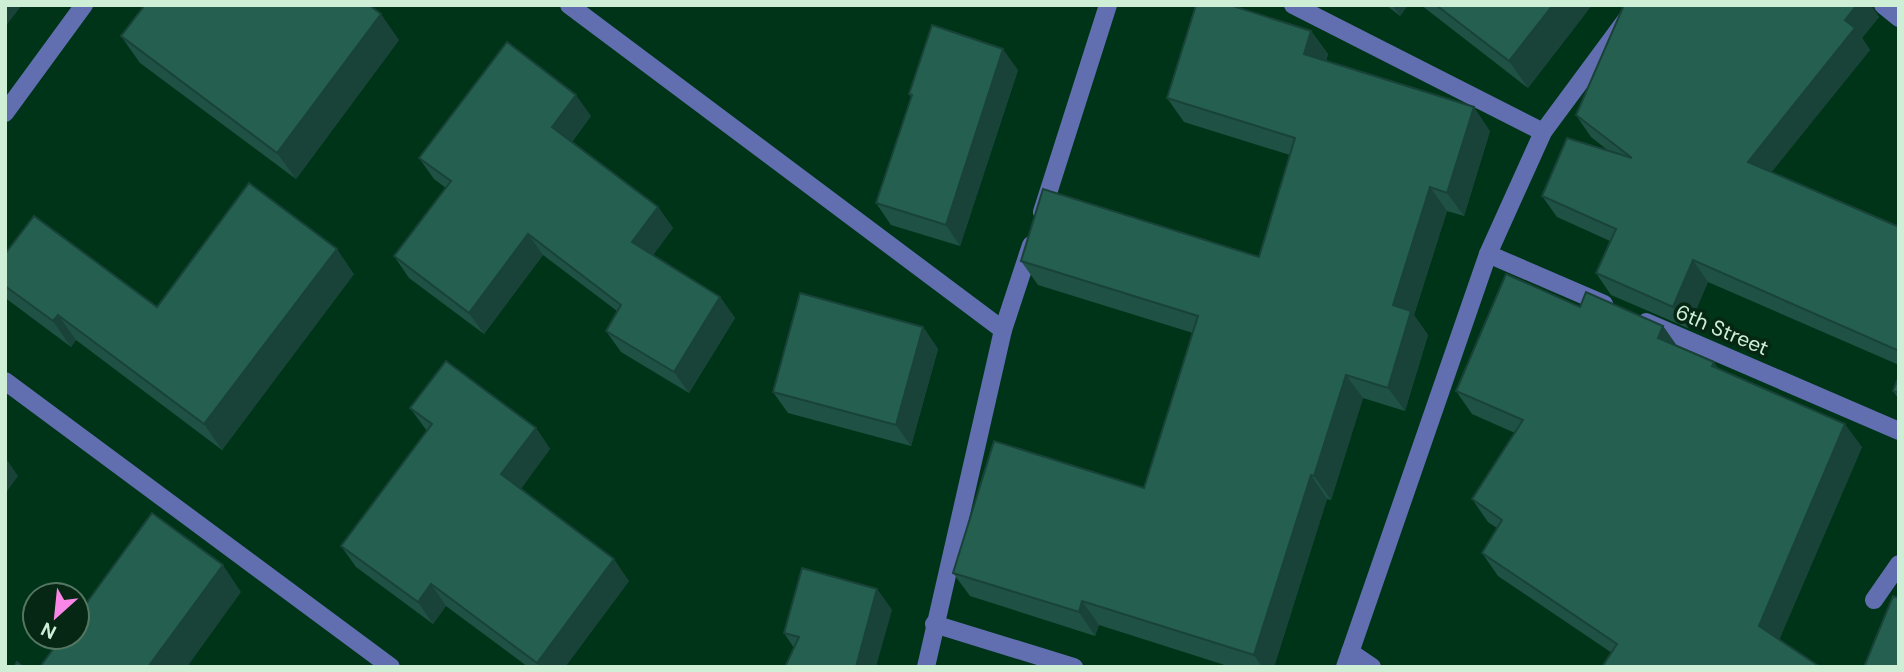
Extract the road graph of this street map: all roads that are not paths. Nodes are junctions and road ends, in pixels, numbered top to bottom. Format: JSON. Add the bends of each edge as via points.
{"nodes":[{"id":1,"x":84,"y":5,"type":"edge"},
{"id":2,"x":569,"y":5,"type":"edge"},
{"id":3,"x":1108,"y":5,"type":"edge"},
{"id":4,"x":1293,"y":5,"type":"edge"},
{"id":5,"x":1637,"y":5,"type":"edge"},
{"id":6,"x":1883,"y":5,"type":"edge"},
{"id":7,"x":1899,"y":18,"type":"edge"},
{"id":8,"x":5,"y":113,"type":"edge"},
{"id":9,"x":1543,"y":132,"type":"junction"},
{"id":10,"x":1488,"y":254,"type":"junction"},
{"id":11,"x":1003,"y":330,"type":"junction"},
{"id":12,"x":5,"y":381,"type":"edge"},
{"id":13,"x":1899,"y":431,"type":"edge"},
{"id":14,"x":1899,"y":564,"type":"edge"},
{"id":15,"x":1874,"y":600,"type":"dead end"},
{"id":16,"x":934,"y":624,"type":"junction"},
{"id":17,"x":1348,"y":660,"type":"edge"},
{"id":18,"x":391,"y":667,"type":"edge"},
{"id":19,"x":926,"y":667,"type":"edge"},
{"id":20,"x":1074,"y":667,"type":"edge"},
{"id":21,"x":1372,"y":667,"type":"edge"}],
"edges":[{"from":1,"to":8,"type":"street"},
{"from":2,"to":11,"type":"street"},
{"from":3,"to":11,"type":"street"},
{"from":4,"to":9,"type":"street"},
{"from":5,"to":9,"type":"street"},
{"from":6,"to":7,"type":"street"},
{"from":9,"to":10,"type":"street"},
{"from":10,"to":13,"type":"street","name":"6th Street"},
{"from":10,"to":17,"type":"street"},
{"from":11,"to":16,"type":"street"},
{"from":12,"to":18,"type":"street"},
{"from":14,"to":15,"type":"street"},
{"from":16,"to":19,"type":"street"},
{"from":16,"to":20,"type":"street"},
{"from":17,"to":21,"type":"street"}]}
